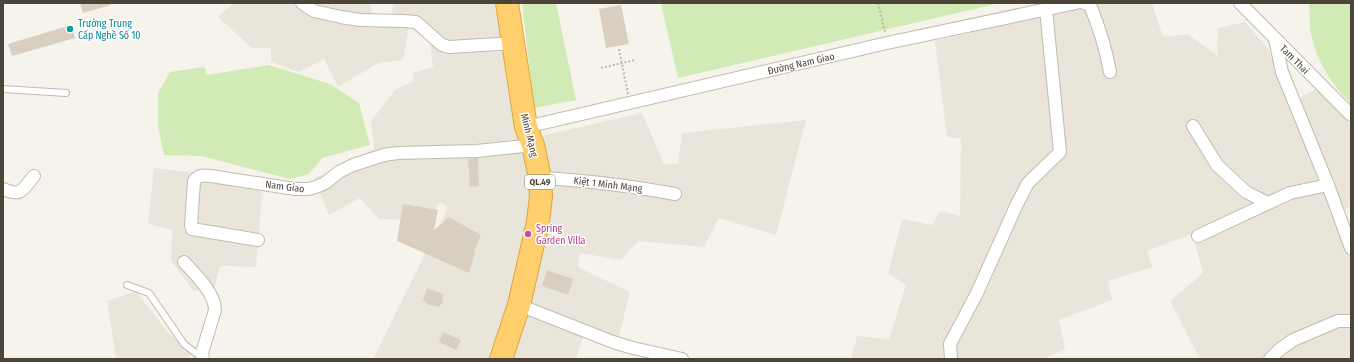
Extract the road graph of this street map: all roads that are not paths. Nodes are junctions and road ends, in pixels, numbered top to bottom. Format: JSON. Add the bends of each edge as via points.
{"nodes":[{"id":1,"x":302,"y":3,"type":"edge"},
{"id":2,"x":507,"y":3,"type":"edge"},
{"id":3,"x":1076,"y":3,"type":"edge"},
{"id":4,"x":1084,"y":3,"type":"edge"},
{"id":5,"x":1240,"y":3,"type":"edge"},
{"id":6,"x":1046,"y":9,"type":"junction"},
{"id":7,"x":1275,"y":39,"type":"junction"},
{"id":8,"x":514,"y":43,"type":"junction"},
{"id":9,"x":1110,"y":72,"type":"dead end"},
{"id":10,"x":3,"y":89,"type":"edge"},
{"id":11,"x":66,"y":93,"type":"dead end"},
{"id":12,"x":1351,"y":115,"type":"edge"},
{"id":13,"x":1193,"y":126,"type":"dead end"},
{"id":14,"x":529,"y":136,"type":"junction"},
{"id":15,"x":34,"y":176,"type":"dead end"},
{"id":16,"x":540,"y":178,"type":"junction"},
{"id":17,"x":1328,"y":185,"type":"junction"},
{"id":18,"x":3,"y":189,"type":"edge"},
{"id":19,"x":675,"y":194,"type":"dead end"},
{"id":20,"x":1268,"y":203,"type":"junction"},
{"id":21,"x":1198,"y":236,"type":"dead end"},
{"id":22,"x":258,"y":240,"type":"dead end"},
{"id":23,"x":1351,"y":248,"type":"edge"},
{"id":24,"x":184,"y":262,"type":"dead end"},
{"id":25,"x":127,"y":285,"type":"dead end"},
{"id":26,"x":519,"y":305,"type":"junction"},
{"id":27,"x":1351,"y":321,"type":"edge"},
{"id":28,"x":203,"y":358,"type":"edge"},
{"id":29,"x":501,"y":359,"type":"edge"},
{"id":30,"x":682,"y":359,"type":"edge"},
{"id":31,"x":951,"y":359,"type":"edge"},
{"id":32,"x":1270,"y":359,"type":"edge"}],
"edges":[{"from":1,"to":8,"type":"street","via":[[314,11],[341,17],[416,22],[442,45],[449,47]]},
{"from":2,"to":8,"type":"highway","name":"Minh Mạng","number":"QL.49"},
{"from":3,"to":6,"type":"street","name":"Đường Nam Giao"},
{"from":4,"to":9,"type":"street","via":[[1090,6],[1095,18],[1105,45]]},
{"from":5,"to":7,"type":"street","name":"Tam Thai"},
{"from":6,"to":14,"type":"street","name":"Đường Nam Giao","via":[[630,103]]},
{"from":6,"to":31,"type":"street","via":[[1060,152],[1028,183],[1019,199],[977,293],[950,344]]},
{"from":7,"to":12,"type":"street","name":"Tam Thai"},
{"from":7,"to":17,"type":"street","via":[[1287,84]]},
{"from":8,"to":14,"type":"highway","name":"Minh Mạng","number":"QL.49"},
{"from":10,"to":11,"type":"lane"},
{"from":13,"to":20,"type":"street","via":[[1217,165],[1246,192]]},
{"from":14,"to":16,"type":"highway","name":"Minh Mạng","number":"QL.49"},
{"from":14,"to":22,"type":"street","name":"Nam Giao","via":[[477,151],[384,155],[353,165],[338,172],[325,183],[308,189],[202,175],[197,177],[193,189],[192,229]]},
{"from":15,"to":18,"type":"street","via":[[17,193]]},
{"from":16,"to":19,"type":"street","name":"Kiệt 1 Minh Mạng","via":[[576,180]]},
{"from":16,"to":26,"type":"highway","name":"Minh Mạng","number":"QL.49","via":[[538,222]]},
{"from":17,"to":20,"type":"street","via":[[1290,193]]},
{"from":17,"to":23,"type":"street"},
{"from":20,"to":21,"type":"street"},
{"from":24,"to":28,"type":"street","via":[[212,296],[215,304]]},
{"from":25,"to":28,"type":"lane","via":[[149,294],[184,344]]},
{"from":26,"to":29,"type":"highway","name":"Minh Mạng","number":"QL.49"},
{"from":26,"to":30,"type":"street","via":[[612,342]]},
{"from":27,"to":32,"type":"street","via":[[1338,321],[1293,340]]}]}
